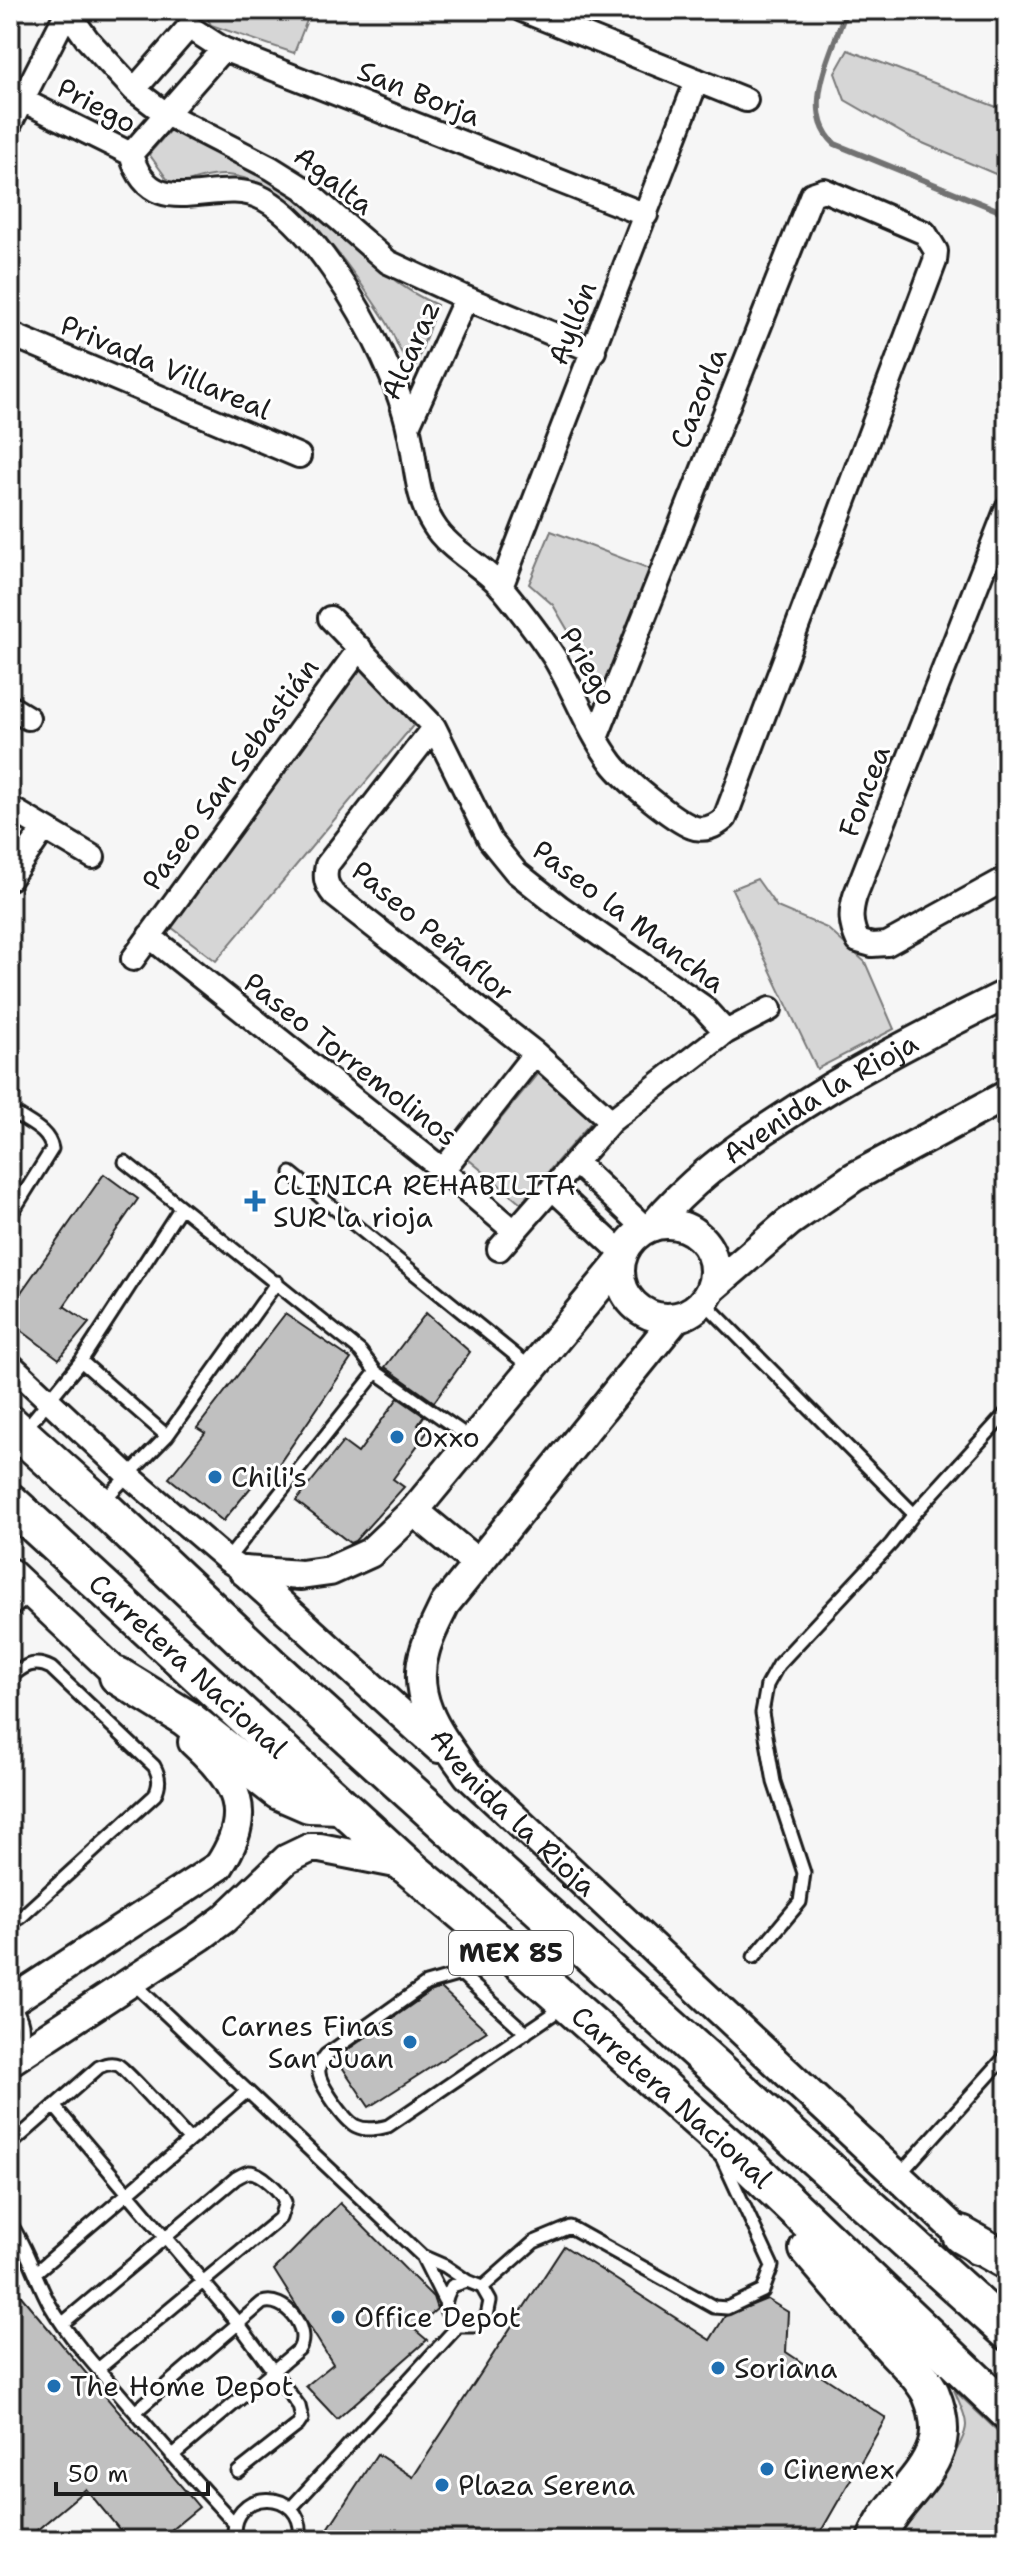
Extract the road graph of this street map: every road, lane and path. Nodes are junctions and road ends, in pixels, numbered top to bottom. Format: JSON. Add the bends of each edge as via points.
{"nodes":[{"id":1,"x":522,"y":10,"type":"edge"},
{"id":2,"x":68,"y":11,"type":"edge"},
{"id":3,"x":190,"y":19,"type":"edge"},
{"id":4,"x":223,"y":49,"type":"junction"},
{"id":5,"x":697,"y":80,"type":"junction"},
{"id":6,"x":134,"y":90,"type":"junction"},
{"id":7,"x":22,"y":100,"type":"junction"},
{"id":8,"x":746,"y":100,"type":"dead end"},
{"id":9,"x":166,"y":114,"type":"junction"},
{"id":10,"x":10,"y":124,"type":"edge"},
{"id":11,"x":131,"y":154,"type":"junction"},
{"id":12,"x":646,"y":215,"type":"junction"},
{"id":13,"x":925,"y":233,"type":"joint"},
{"id":14,"x":466,"y":298,"type":"junction"},
{"id":15,"x":10,"y":334,"type":"edge"},
{"id":16,"x":594,"y":351,"type":"junction"},
{"id":17,"x":408,"y":426,"type":"junction"},
{"id":18,"x":299,"y":456,"type":"dead end"},
{"id":19,"x":1007,"y":508,"type":"edge"},
{"id":20,"x":501,"y":587,"type":"junction"},
{"id":21,"x":330,"y":618,"type":"dead end"},
{"id":22,"x":360,"y":648,"type":"junction"},
{"id":23,"x":434,"y":727,"type":"junction"},
{"id":24,"x":596,"y":738,"type":"junction"},
{"id":25,"x":10,"y":808,"type":"edge"},
{"id":26,"x":44,"y":829,"type":"junction"},
{"id":27,"x":93,"y":857,"type":"dead end"},
{"id":28,"x":10,"y":878,"type":"edge"},
{"id":29,"x":1007,"y":878,"type":"edge"},
{"id":30,"x":149,"y":936,"type":"junction"},
{"id":31,"x":133,"y":959,"type":"dead end"},
{"id":32,"x":1007,"y":994,"type":"edge"},
{"id":33,"x":770,"y":1009,"type":"dead end"},
{"id":34,"x":726,"y":1032,"type":"junction"},
{"id":35,"x":535,"y":1053,"type":"junction"},
{"id":36,"x":1007,"y":1095,"type":"edge"},
{"id":37,"x":10,"y":1117,"type":"edge"},
{"id":38,"x":611,"y":1121,"type":"junction"},
{"id":39,"x":125,"y":1162,"type":"dead end"},
{"id":40,"x":575,"y":1162,"type":"junction"},
{"id":41,"x":443,"y":1170,"type":"junction"},
{"id":42,"x":291,"y":1173,"type":"dead end"},
{"id":43,"x":552,"y":1188,"type":"junction"},
{"id":44,"x":181,"y":1207,"type":"junction"},
{"id":45,"x":10,"y":1216,"type":"edge"},
{"id":46,"x":649,"y":1227,"type":"junction"},
{"id":47,"x":514,"y":1231,"type":"junction"},
{"id":48,"x":499,"y":1249,"type":"dead end"},
{"id":49,"x":622,"y":1258,"type":"junction"},
{"id":50,"x":277,"y":1282,"type":"junction"},
{"id":51,"x":708,"y":1295,"type":"junction"},
{"id":52,"x":676,"y":1318,"type":"junction"},
{"id":53,"x":81,"y":1361,"type":"junction"},
{"id":54,"x":10,"y":1364,"type":"edge"},
{"id":55,"x":532,"y":1368,"type":"junction"},
{"id":56,"x":376,"y":1372,"type":"junction"},
{"id":57,"x":47,"y":1400,"type":"junction"},
{"id":58,"x":1007,"y":1412,"type":"edge"},
{"id":59,"x":16,"y":1430,"type":"edge"},
{"id":60,"x":167,"y":1436,"type":"junction"},
{"id":61,"x":474,"y":1440,"type":"junction"},
{"id":62,"x":128,"y":1475,"type":"junction"},
{"id":63,"x":10,"y":1502,"type":"edge"},
{"id":64,"x":100,"y":1505,"type":"junction"},
{"id":65,"x":414,"y":1511,"type":"junction"},
{"id":66,"x":914,"y":1514,"type":"junction"},
{"id":67,"x":478,"y":1564,"type":"junction"},
{"id":68,"x":236,"y":1566,"type":"junction"},
{"id":69,"x":10,"y":1573,"type":"edge"},
{"id":70,"x":32,"y":1594,"type":"junction"},
{"id":71,"x":10,"y":1612,"type":"edge"},
{"id":72,"x":118,"y":1676,"type":"junction"},
{"id":73,"x":10,"y":1678,"type":"edge"},
{"id":74,"x":468,"y":1775,"type":"junction"},
{"id":75,"x":340,"y":1805,"type":"junction"},
{"id":76,"x":406,"y":1865,"type":"junction"},
{"id":77,"x":10,"y":1921,"type":"edge"},
{"id":78,"x":504,"y":1947,"type":"junction"},
{"id":79,"x":754,"y":1957,"type":"dead end"},
{"id":80,"x":461,"y":1974,"type":"junction"},
{"id":81,"x":132,"y":1981,"type":"junction"},
{"id":82,"x":10,"y":2002,"type":"edge"},
{"id":83,"x":568,"y":2003,"type":"junction"},
{"id":84,"x":526,"y":2033,"type":"junction"},
{"id":85,"x":1007,"y":2055,"type":"edge"},
{"id":86,"x":11,"y":2060,"type":"edge"},
{"id":87,"x":246,"y":2092,"type":"junction"},
{"id":88,"x":54,"y":2106,"type":"junction"},
{"id":89,"x":710,"y":2129,"type":"junction"},
{"id":90,"x":190,"y":2140,"type":"junction"},
{"id":91,"x":10,"y":2145,"type":"edge"},
{"id":92,"x":747,"y":2163,"type":"junction"},
{"id":93,"x":898,"y":2176,"type":"junction"},
{"id":94,"x":129,"y":2194,"type":"junction"},
{"id":95,"x":10,"y":2223,"type":"edge"},
{"id":96,"x":961,"y":2235,"type":"junction"},
{"id":97,"x":165,"y":2238,"type":"junction"},
{"id":98,"x":422,"y":2256,"type":"junction"},
{"id":99,"x":1007,"y":2261,"type":"edge"},
{"id":100,"x":36,"y":2272,"type":"junction"},
{"id":101,"x":1007,"y":2277,"type":"edge"},
{"id":102,"x":467,"y":2281,"type":"junction"},
{"id":103,"x":203,"y":2282,"type":"junction"},
{"id":104,"x":483,"y":2287,"type":"junction"},
{"id":105,"x":444,"y":2300,"type":"junction"},
{"id":106,"x":63,"y":2323,"type":"junction"},
{"id":107,"x":238,"y":2323,"type":"junction"},
{"id":108,"x":458,"y":2326,"type":"junction"},
{"id":109,"x":1007,"y":2331,"type":"edge"},
{"id":110,"x":98,"y":2369,"type":"junction"},
{"id":111,"x":274,"y":2369,"type":"junction"},
{"id":112,"x":1007,"y":2411,"type":"edge"},
{"id":113,"x":135,"y":2412,"type":"junction"},
{"id":114,"x":172,"y":2456,"type":"junction"},
{"id":115,"x":238,"y":2472,"type":"dead end"},
{"id":116,"x":291,"y":2508,"type":"junction"},
{"id":117,"x":235,"y":2524,"type":"junction"},
{"id":118,"x":235,"y":2540,"type":"edge"},
{"id":119,"x":300,"y":2540,"type":"edge"},
{"id":120,"x":876,"y":2540,"type":"edge"}],
"edges":[{"from":1,"to":5,"type":"street"},
{"from":2,"to":6,"type":"street","name":"Agalta"},
{"from":2,"to":7,"type":"street"},
{"from":3,"to":4,"type":"street","name":"San Borja"},
{"from":3,"to":6,"type":"street"},
{"from":4,"to":9,"type":"street"},
{"from":4,"to":12,"type":"street","name":"San Borja"},
{"from":5,"to":8,"type":"street"},
{"from":5,"to":12,"type":"street","name":"Ayllón"},
{"from":6,"to":9,"type":"street","name":"Agalta"},
{"from":7,"to":10,"type":"street"},
{"from":7,"to":11,"type":"street","name":"Priego"},
{"from":9,"to":11,"type":"street"},
{"from":9,"to":14,"type":"street","name":"Agalta","via":[[303,188],[388,262]]},
{"from":11,"to":17,"type":"street","name":"Priego","via":[[144,183],[164,194],[251,192],[298,227],[356,306],[384,358]]},
{"from":12,"to":16,"type":"street","name":"Ayllón"},
{"from":13,"to":24,"type":"street","name":"Cazorla","via":[[824,190],[812,194]]},
{"from":13,"to":24,"type":"street","name":"Priego","via":[[936,251],[935,261],[725,818],[708,828],[693,828],[614,766]]},
{"from":14,"to":16,"type":"street","name":"Agalta"},
{"from":14,"to":17,"type":"street","name":"Alcaraz"},
{"from":15,"to":18,"type":"street","name":"Privada Villareal"},
{"from":16,"to":20,"type":"street","name":"Ayllón"},
{"from":17,"to":20,"type":"street","name":"Priego","via":[[432,523],[447,543]]},
{"from":19,"to":29,"type":"street","name":"Foncea","via":[[855,896],[852,928],[858,941],[887,944]]},
{"from":20,"to":24,"type":"street","name":"Priego","via":[[552,655]]},
{"from":21,"to":22,"type":"street","name":"Paseo la Mancha"},
{"from":22,"to":23,"type":"street","name":"Paseo la Mancha"},
{"from":22,"to":30,"type":"street","name":"Paseo San Sebastián"},
{"from":23,"to":34,"type":"street","name":"Paseo la Mancha","via":[[490,840],[516,872],[702,1006]]},
{"from":23,"to":35,"type":"street","name":"Paseo Peñaflor","via":[[327,865],[327,886]]},
{"from":25,"to":26,"type":"street"},
{"from":26,"to":27,"type":"street"},
{"from":26,"to":28,"type":"street"},
{"from":30,"to":31,"type":"street","name":"Paseo San Sebastián"},
{"from":30,"to":41,"type":"street","name":"Paseo Torremolinos"},
{"from":32,"to":46,"type":"street","name":"Avenida la Rioja","via":[[829,1086],[733,1150]]},
{"from":33,"to":34,"type":"street"},
{"from":34,"to":38,"type":"street"},
{"from":35,"to":38,"type":"street","name":"Paseo Peñaflor"},
{"from":35,"to":41,"type":"street"},
{"from":36,"to":51,"type":"street","via":[[854,1177],[789,1222]]},
{"from":37,"to":45,"type":"lane","via":[[19,1116],[45,1133],[52,1149]]},
{"from":38,"to":40,"type":"street"},
{"from":39,"to":44,"type":"lane"},
{"from":40,"to":43,"type":"street"},
{"from":40,"to":46,"type":"street"},
{"from":41,"to":47,"type":"street","name":"Paseo Torremolinos"},
{"from":42,"to":55,"type":"lane"},
{"from":43,"to":47,"type":"street"},
{"from":43,"to":49,"type":"street"},
{"from":44,"to":50,"type":"lane"},
{"from":44,"to":53,"type":"lane"},
{"from":46,"to":49,"type":"street","via":[[628,1244]]},
{"from":46,"to":51,"type":"street","via":[[683,1226],[707,1244],[715,1273]]},
{"from":47,"to":48,"type":"street"},
{"from":49,"to":52,"type":"street","via":[[620,1277],[634,1304],[646,1314]]},
{"from":49,"to":55,"type":"street"},
{"from":50,"to":56,"type":"lane","via":[[360,1351]]},
{"from":50,"to":60,"type":"lane"},
{"from":51,"to":52,"type":"street"},
{"from":51,"to":66,"type":"lane"},
{"from":52,"to":67,"type":"street","name":"Avenida la Rioja"},
{"from":53,"to":57,"type":"lane"},
{"from":53,"to":60,"type":"lane"},
{"from":54,"to":57,"type":"street"},
{"from":55,"to":61,"type":"street"},
{"from":56,"to":61,"type":"lane"},
{"from":56,"to":68,"type":"lane"},
{"from":57,"to":59,"type":"lane"},
{"from":57,"to":62,"type":"street"},
{"from":58,"to":66,"type":"lane"},
{"from":59,"to":64,"type":"highway","name":"Carretera Nacional","number":"MEX 85"},
{"from":60,"to":62,"type":"lane"},
{"from":61,"to":65,"type":"street"},
{"from":62,"to":64,"type":"lane"},
{"from":62,"to":68,"type":"street"},
{"from":63,"to":75,"type":"highway","name":"Carretera Nacional","number":"MEX 85"},
{"from":64,"to":109,"type":"highway","name":"Carretera Nacional","number":"MEX 85","via":[[284,1678]]},
{"from":65,"to":67,"type":"street"},
{"from":65,"to":68,"type":"street","via":[[370,1553],[330,1571],[301,1575]]},
{"from":66,"to":79,"type":"lane","via":[[778,1665],[767,1685],[762,1713],[774,1782],[804,1873],[800,1902]]},
{"from":67,"to":74,"type":"street","name":"Avenida la Rioja","via":[[445,1604],[421,1669],[423,1700],[432,1724]]},
{"from":68,"to":74,"type":"street"},
{"from":69,"to":70,"type":"street"},
{"from":70,"to":71,"type":"lane"},
{"from":70,"to":72,"type":"street"},
{"from":72,"to":75,"type":"highway","via":[[186,1718],[279,1791],[309,1804]]},
{"from":72,"to":82,"type":"street","via":[[216,1763],[236,1795],[238,1832],[219,1866]]},
{"from":73,"to":77,"type":"lane","via":[[32,1663],[51,1668],[159,1775],[155,1795],[20,1918]]},
{"from":74,"to":93,"type":"street","name":"Avenida la Rioja"},
{"from":75,"to":76,"type":"highway","name":"Carretera Nacional","number":"MEX 85"},
{"from":76,"to":78,"type":"highway","name":"Carretera Nacional","number":"MEX 85"},
{"from":76,"to":81,"type":"street","via":[[320,1848],[299,1852],[224,1919]]},
{"from":78,"to":80,"type":"lane"},
{"from":78,"to":83,"type":"highway","name":"Carretera Nacional","number":"MEX 85"},
{"from":80,"to":84,"type":"lane"},
{"from":80,"to":84,"type":"lane","via":[[426,1984],[322,2060],[323,2086],[350,2123],[369,2129],[388,2126]]},
{"from":81,"to":86,"type":"street"},
{"from":81,"to":87,"type":"lane"},
{"from":82,"to":86,"type":"lane","via":[[20,2015],[23,2034]]},
{"from":83,"to":84,"type":"lane"},
{"from":83,"to":89,"type":"highway","name":"Carretera Nacional","number":"MEX 85"},
{"from":85,"to":93,"type":"lane"},
{"from":87,"to":90,"type":"lane"},
{"from":87,"to":98,"type":"lane"},
{"from":88,"to":90,"type":"lane","via":[[99,2067],[114,2064]]},
{"from":88,"to":91,"type":"lane"},
{"from":88,"to":94,"type":"lane"},
{"from":89,"to":92,"type":"highway","name":"Carretera Nacional","number":"MEX 85"},
{"from":89,"to":104,"type":"lane","via":[[772,2266],[763,2291],[727,2308],[714,2307],[570,2227],[534,2242]]},
{"from":90,"to":94,"type":"lane"},
{"from":92,"to":112,"type":"highway","name":"Carretera Nacional","number":"MEX 85"},
{"from":92,"to":120,"type":"highway","via":[[793,2231],[930,2391],[940,2426],[937,2446]]},
{"from":93,"to":96,"type":"street","name":"Avenida la Rioja"},
{"from":94,"to":97,"type":"lane"},
{"from":94,"to":100,"type":"lane"},
{"from":95,"to":100,"type":"lane"},
{"from":96,"to":99,"type":"highway"},
{"from":96,"to":101,"type":"street","name":"Avenida la Rioja"},
{"from":97,"to":103,"type":"lane"},
{"from":97,"to":103,"type":"lane","via":[[244,2174],[258,2174],[283,2196],[280,2218]]},
{"from":97,"to":106,"type":"lane"},
{"from":98,"to":102,"type":"lane"},
{"from":98,"to":105,"type":"lane"},
{"from":100,"to":106,"type":"lane"},
{"from":102,"to":104,"type":"lane"},
{"from":102,"to":105,"type":"lane","via":[[452,2286]]},
{"from":103,"to":107,"type":"lane"},
{"from":103,"to":110,"type":"lane"},
{"from":104,"to":108,"type":"lane","via":[[490,2301],[487,2316],[475,2326]]},
{"from":105,"to":108,"type":"lane","via":[[446,2315]]},
{"from":106,"to":110,"type":"lane"},
{"from":107,"to":111,"type":"lane"},
{"from":107,"to":111,"type":"lane","via":[[274,2300],[302,2329],[299,2349]]},
{"from":107,"to":113,"type":"lane"},
{"from":108,"to":116,"type":"lane"},
{"from":110,"to":113,"type":"lane"},
{"from":111,"to":114,"type":"lane"},
{"from":111,"to":115,"type":"lane","via":[[302,2419]]},
{"from":113,"to":114,"type":"lane"},
{"from":114,"to":117,"type":"lane"},
{"from":116,"to":117,"type":"lane","via":[[261,2499],[244,2508]]},
{"from":116,"to":119,"type":"lane","via":[[301,2527]]},
{"from":117,"to":118,"type":"lane"}]}
